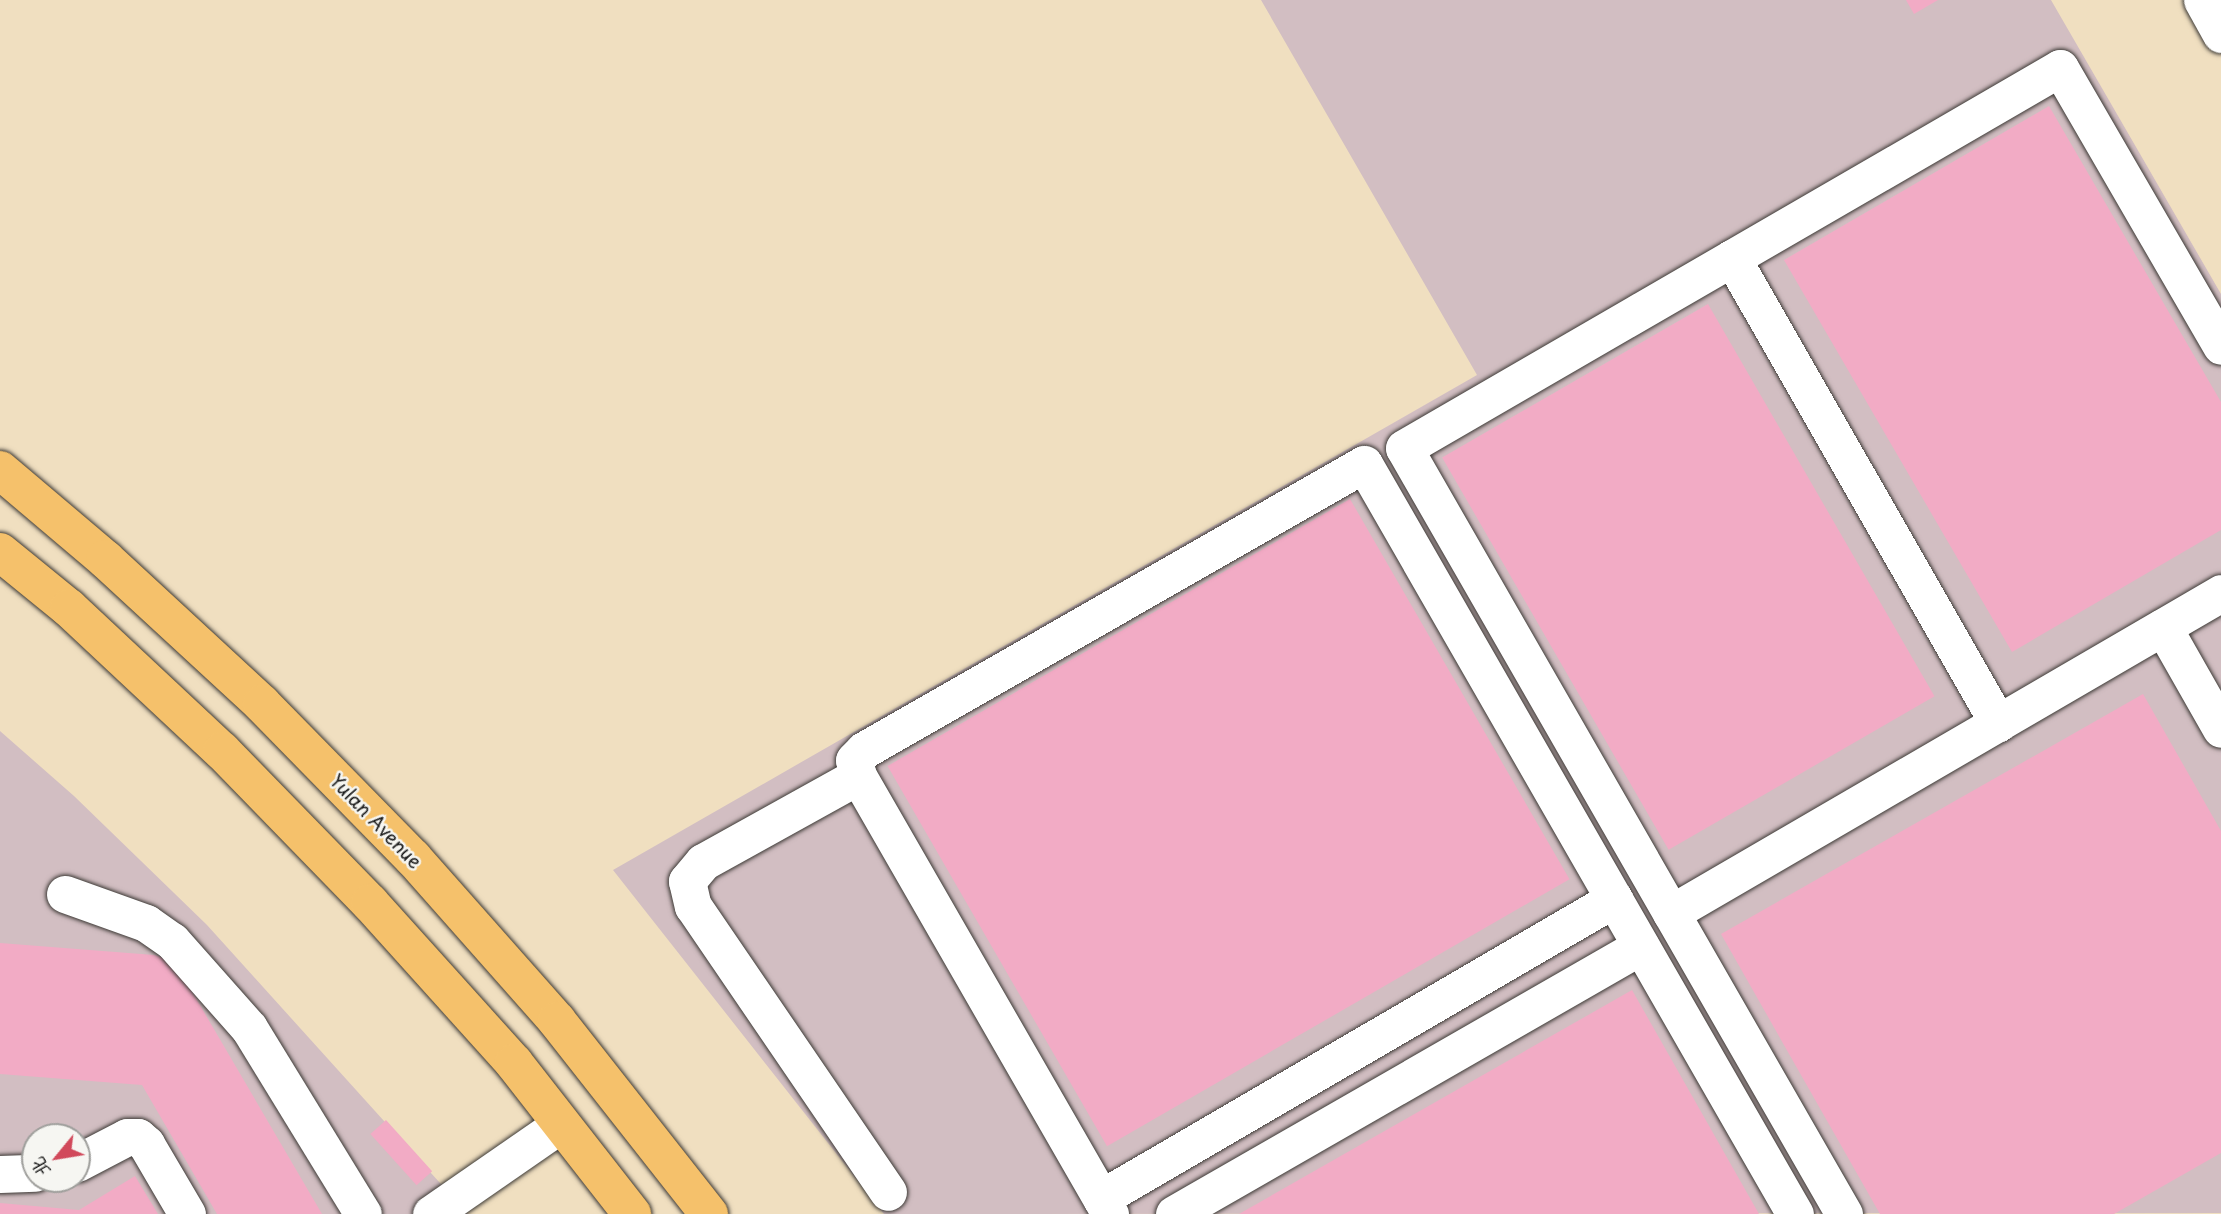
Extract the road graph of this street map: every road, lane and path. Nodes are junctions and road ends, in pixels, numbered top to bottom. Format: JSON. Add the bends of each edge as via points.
{"nodes":[{"id":1,"x":2202,"y":0,"type":"edge"},
{"id":2,"x":2221,"y":34,"type":"edge"},
{"id":3,"x":1732,"y":258,"type":"junction"},
{"id":4,"x":2221,"y":346,"type":"edge"},
{"id":5,"x":0,"y":470,"type":"edge"},
{"id":6,"x":0,"y":552,"type":"edge"},
{"id":7,"x":2221,"y":593,"type":"edge"},
{"id":8,"x":2163,"y":627,"type":"junction"},
{"id":9,"x":1998,"y":723,"type":"junction"},
{"id":10,"x":2221,"y":729,"type":"edge"},
{"id":11,"x":858,"y":776,"type":"junction"},
{"id":12,"x":65,"y":894,"type":"dead end"},
{"id":13,"x":1614,"y":899,"type":"junction"},
{"id":14,"x":1671,"y":913,"type":"junction"},
{"id":15,"x":1641,"y":946,"type":"junction"},
{"id":16,"x":561,"y":1124,"type":"junction"},
{"id":17,"x":91,"y":1156,"type":"edge"},
{"id":18,"x":21,"y":1173,"type":"edge"},
{"id":19,"x":0,"y":1174,"type":"edge"},
{"id":20,"x":888,"y":1192,"type":"dead end"},
{"id":21,"x":1106,"y":1206,"type":"edge"},
{"id":22,"x":187,"y":1214,"type":"edge"},
{"id":23,"x":363,"y":1214,"type":"edge"},
{"id":24,"x":432,"y":1214,"type":"edge"},
{"id":25,"x":632,"y":1214,"type":"edge"},
{"id":26,"x":709,"y":1214,"type":"edge"},
{"id":27,"x":1174,"y":1214,"type":"edge"},
{"id":28,"x":1795,"y":1214,"type":"edge"},
{"id":29,"x":1844,"y":1214,"type":"edge"}],
"edges":[{"from":1,"to":2,"type":"street"},
{"from":3,"to":4,"type":"street","via":[[2060,68]]},
{"from":3,"to":9,"type":"street"},
{"from":3,"to":14,"type":"street","via":[[1404,448]]},
{"from":5,"to":26,"type":"main road","name":"Yulan Avenue","via":[[105,559],[262,704],[413,858],[558,1021]]},
{"from":6,"to":16,"type":"main road","via":[[69,608],[232,761],[370,903],[514,1063]]},
{"from":7,"to":8,"type":"street"},
{"from":8,"to":9,"type":"street"},
{"from":8,"to":10,"type":"street"},
{"from":9,"to":14,"type":"street"},
{"from":11,"to":13,"type":"street","via":[[854,760],[864,750],[1364,464]]},
{"from":11,"to":20,"type":"street","via":[[702,862],[687,881],[693,906]]},
{"from":11,"to":21,"type":"street"},
{"from":12,"to":23,"type":"street","via":[[146,923],[172,941],[249,1028]]},
{"from":13,"to":15,"type":"street"},
{"from":13,"to":21,"type":"street"},
{"from":14,"to":29,"type":"street"},
{"from":15,"to":27,"type":"street"},
{"from":15,"to":28,"type":"street"},
{"from":16,"to":24,"type":"street"},
{"from":16,"to":25,"type":"main road"},
{"from":17,"to":22,"type":"street","via":[[127,1137],[138,1137],[146,1143]]},
{"from":18,"to":19,"type":"street"}]}
